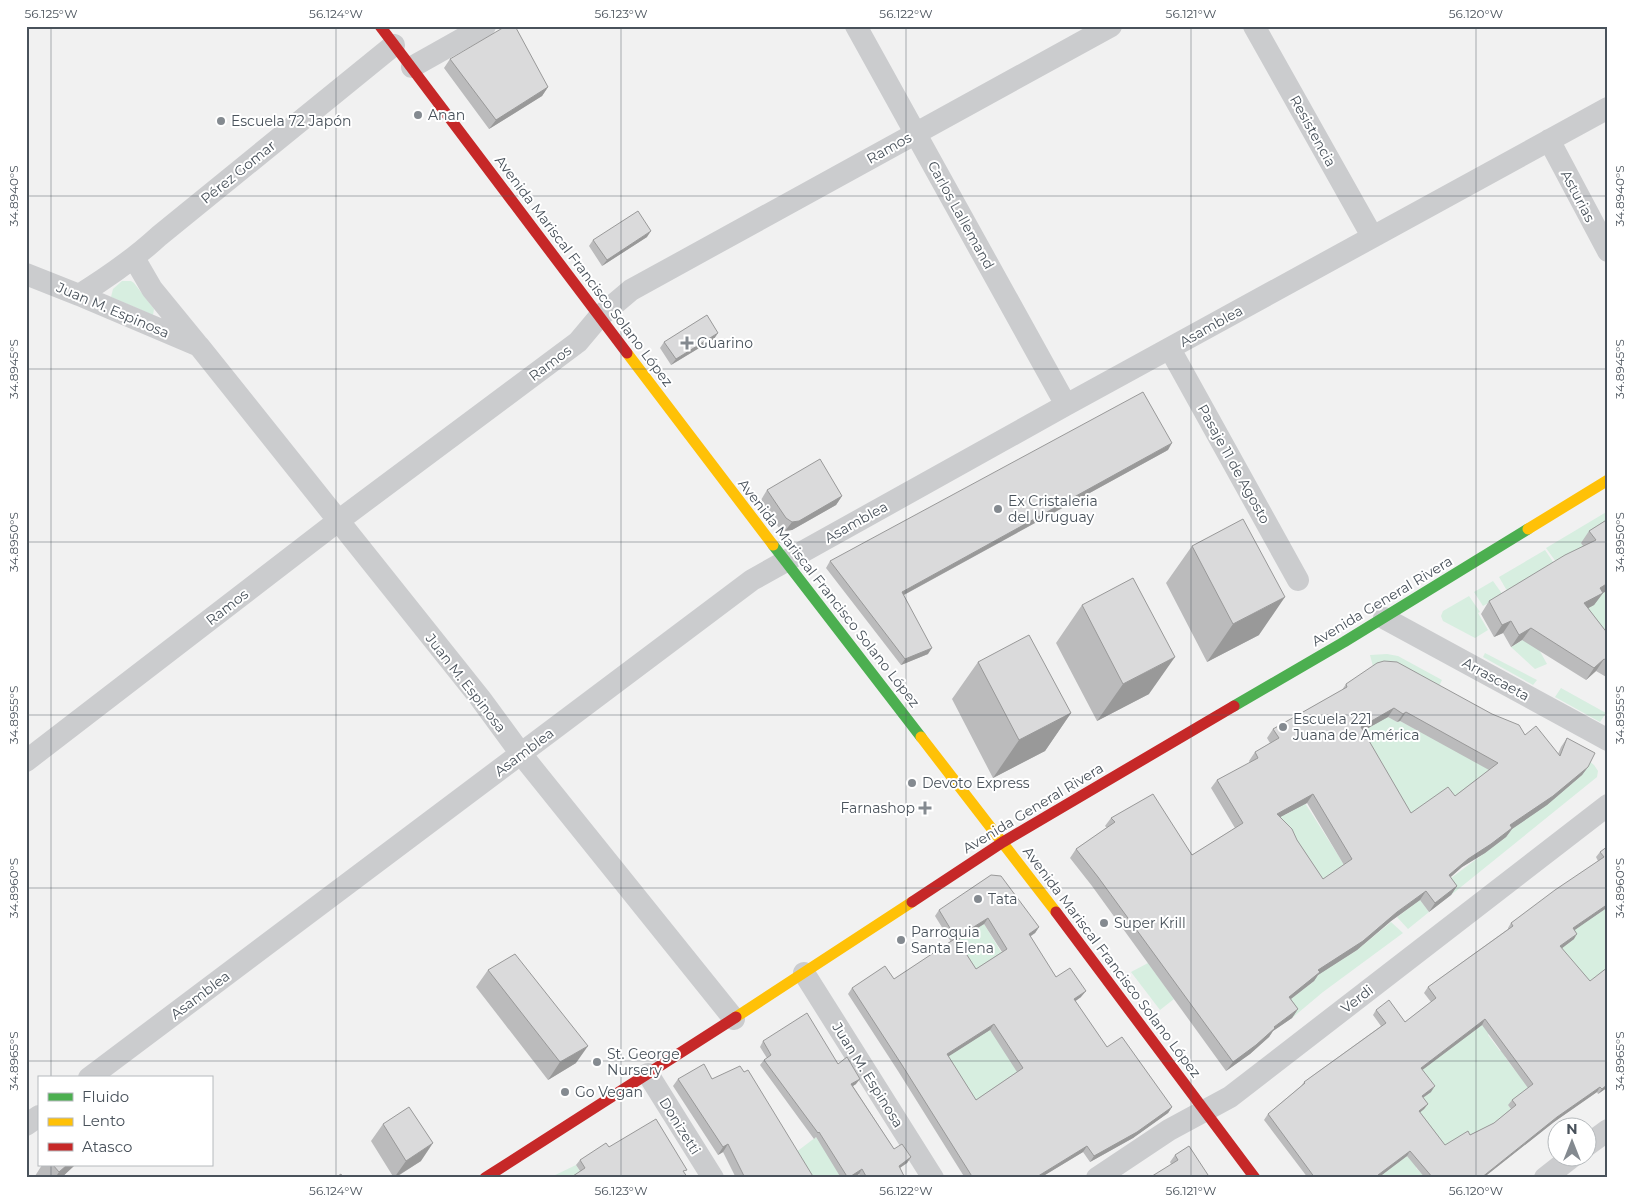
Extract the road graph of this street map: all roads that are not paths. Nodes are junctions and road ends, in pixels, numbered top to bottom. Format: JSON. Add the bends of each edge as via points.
{"nodes":[{"id":1,"x":380,"y":26,"type":"edge"},
{"id":2,"x":485,"y":26,"type":"edge"},
{"id":3,"x":856,"y":26,"type":"edge"},
{"id":4,"x":1111,"y":26,"type":"edge"},
{"id":5,"x":1254,"y":26,"type":"edge"},
{"id":6,"x":394,"y":45,"type":"junction"},
{"id":7,"x":412,"y":67,"type":"junction"},
{"id":8,"x":1608,"y":108,"type":"edge"},
{"id":9,"x":916,"y":133,"type":"junction"},
{"id":10,"x":1549,"y":140,"type":"junction"},
{"id":11,"x":1372,"y":236,"type":"junction"},
{"id":12,"x":1608,"y":251,"type":"edge"},
{"id":13,"x":134,"y":258,"type":"junction"},
{"id":14,"x":26,"y":274,"type":"edge"},
{"id":15,"x":79,"y":294,"type":"junction"},
{"id":16,"x":598,"y":317,"type":"junction"},
{"id":17,"x":199,"y":346,"type":"junction"},
{"id":18,"x":1170,"y":348,"type":"junction"},
{"id":19,"x":1066,"y":405,"type":"junction"},
{"id":20,"x":1608,"y":480,"type":"edge"},
{"id":21,"x":338,"y":522,"type":"junction"},
{"id":22,"x":785,"y":561,"type":"junction"},
{"id":23,"x":1298,"y":580,"type":"dead end"},
{"id":24,"x":1384,"y":618,"type":"junction"},
{"id":25,"x":1608,"y":740,"type":"edge"},
{"id":26,"x":521,"y":754,"type":"junction"},
{"id":27,"x":26,"y":761,"type":"edge"},
{"id":28,"x":1608,"y":805,"type":"edge"},
{"id":29,"x":1003,"y":842,"type":"junction"},
{"id":30,"x":804,"y":973,"type":"junction"},
{"id":31,"x":734,"y":1019,"type":"junction"},
{"id":32,"x":648,"y":1074,"type":"junction"},
{"id":33,"x":92,"y":1076,"type":"edge"},
{"id":34,"x":1204,"y":1111,"type":"junction"},
{"id":35,"x":38,"y":1117,"type":"edge"},
{"id":36,"x":26,"y":1125,"type":"edge"},
{"id":37,"x":1608,"y":1130,"type":"edge"},
{"id":38,"x":1596,"y":1139,"type":"edge"},
{"id":39,"x":1560,"y":1166,"type":"edge"},
{"id":40,"x":485,"y":1178,"type":"edge"},
{"id":41,"x":713,"y":1178,"type":"edge"},
{"id":42,"x":933,"y":1178,"type":"edge"},
{"id":43,"x":1097,"y":1178,"type":"edge"},
{"id":44,"x":1255,"y":1178,"type":"edge"},
{"id":45,"x":1545,"y":1178,"type":"edge"}],
"edges":[{"from":1,"to":6,"type":"street","name":"Avenida Mariscal Francisco Solano López"},
{"from":2,"to":7,"type":"street"},
{"from":3,"to":9,"type":"street","name":"Carlos Lallemand"},
{"from":4,"to":9,"type":"street","name":"Ramos"},
{"from":5,"to":11,"type":"street","name":"Resistencia"},
{"from":6,"to":7,"type":"street","name":"Avenida Mariscal Francisco Solano López"},
{"from":6,"to":13,"type":"street","name":"Pérez Gomar"},
{"from":7,"to":16,"type":"street","name":"Avenida Mariscal Francisco Solano López"},
{"from":8,"to":10,"type":"street","name":"Asamblea"},
{"from":9,"to":16,"type":"street","name":"Ramos","via":[[631,290]]},
{"from":9,"to":19,"type":"street","name":"Carlos Lallemand"},
{"from":10,"to":11,"type":"street","name":"Asamblea"},
{"from":10,"to":12,"type":"street","name":"Asturias"},
{"from":11,"to":18,"type":"street","name":"Asamblea"},
{"from":13,"to":15,"type":"street","name":"Pérez Gomar"},
{"from":13,"to":17,"type":"street","name":"Juan M. Espinosa","via":[[152,289]]},
{"from":14,"to":15,"type":"street","name":"Juan M. Espinosa"},
{"from":15,"to":17,"type":"street","name":"Juan M. Espinosa"},
{"from":16,"to":21,"type":"street","name":"Ramos","via":[[578,342]]},
{"from":16,"to":22,"type":"street","name":"Avenida Mariscal Francisco Solano López"},
{"from":17,"to":21,"type":"street","name":"Juan M. Espinosa"},
{"from":18,"to":19,"type":"street","name":"Asamblea"},
{"from":18,"to":23,"type":"street","name":"Pasaje 11 de Agosto"},
{"from":19,"to":22,"type":"street","name":"Asamblea"},
{"from":20,"to":24,"type":"street","name":"Avenida General Rivera"},
{"from":21,"to":26,"type":"street","name":"Juan M. Espinosa"},
{"from":21,"to":27,"type":"street","name":"Ramos"},
{"from":22,"to":26,"type":"street","name":"Asamblea","via":[[752,580]]},
{"from":22,"to":29,"type":"street","name":"Avenida Mariscal Francisco Solano López"},
{"from":24,"to":25,"type":"street","name":"Arrascaeta"},
{"from":24,"to":29,"type":"street","name":"Avenida General Rivera"},
{"from":26,"to":31,"type":"street","name":"Juan M. Espinosa"},
{"from":26,"to":33,"type":"street","name":"Asamblea"},
{"from":28,"to":34,"type":"street","name":"Verdi","via":[[1230,1097]]},
{"from":29,"to":30,"type":"street","name":"Avenida General Rivera"},
{"from":29,"to":34,"type":"street","name":"Avenida Mariscal Francisco Solano López"},
{"from":30,"to":31,"type":"street","name":"Avenida General Rivera"},
{"from":30,"to":42,"type":"street","name":"Juan M. Espinosa"},
{"from":31,"to":32,"type":"street","name":"Avenida General Rivera"},
{"from":32,"to":40,"type":"street","name":"Avenida General Rivera"},
{"from":32,"to":41,"type":"street","name":"Donizetti"},
{"from":34,"to":43,"type":"street","name":"Verdi"},
{"from":34,"to":44,"type":"street","name":"Avenida Mariscal Francisco Solano López"},
{"from":35,"to":36,"type":"street"},
{"from":37,"to":38,"type":"street"},
{"from":39,"to":45,"type":"street"}]}
